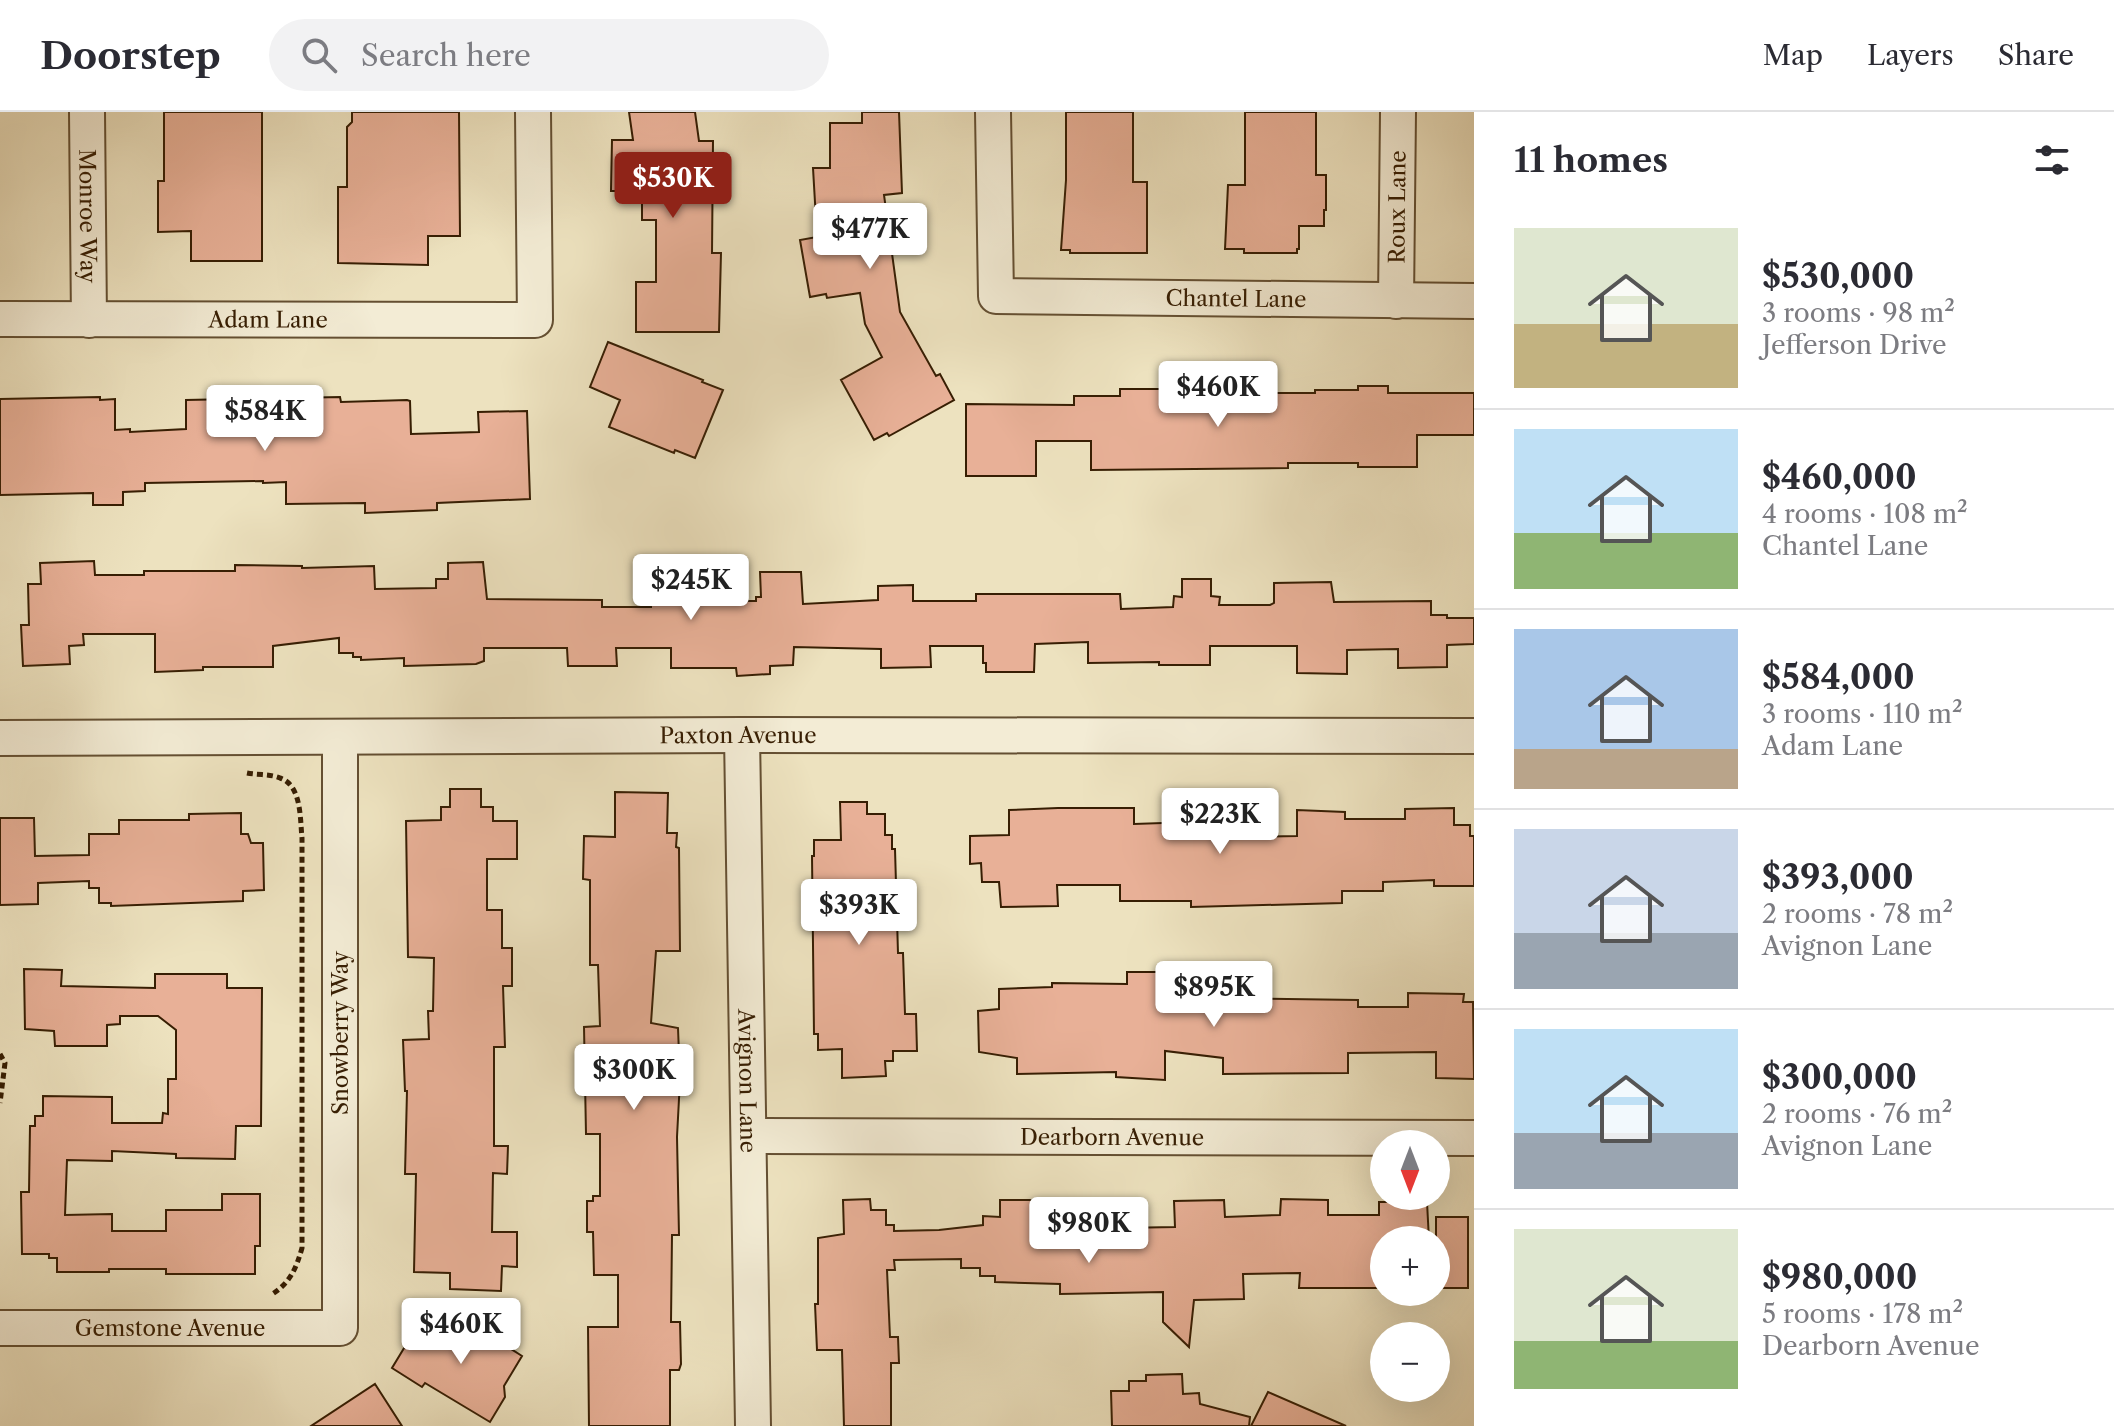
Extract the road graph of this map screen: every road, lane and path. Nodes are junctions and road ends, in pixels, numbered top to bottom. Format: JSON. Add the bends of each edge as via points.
{"nodes":[{"id":1,"x":87,"y":112,"type":"edge"},
{"id":2,"x":533,"y":112,"type":"edge"},
{"id":3,"x":993,"y":112,"type":"edge"},
{"id":4,"x":1398,"y":112,"type":"edge"},
{"id":5,"x":1396,"y":301,"type":"junction"},
{"id":6,"x":1474,"y":301,"type":"edge"},
{"id":7,"x":0,"y":319,"type":"edge"},
{"id":8,"x":89,"y":320,"type":"junction"},
{"id":9,"x":742,"y":735,"type":"junction"},
{"id":10,"x":1474,"y":736,"type":"edge"},
{"id":11,"x":0,"y":738,"type":"edge"},
{"id":12,"x":340,"y":738,"type":"junction"},
{"id":13,"x":242,"y":773,"type":"dead end"},
{"id":14,"x":0,"y":1054,"type":"edge"},
{"id":15,"x":0,"y":1103,"type":"edge"},
{"id":16,"x":750,"y":1136,"type":"junction"},
{"id":17,"x":1474,"y":1138,"type":"edge"},
{"id":18,"x":261,"y":1298,"type":"dead end"},
{"id":19,"x":0,"y":1328,"type":"edge"},
{"id":20,"x":340,"y":1328,"type":"joint"},
{"id":21,"x":753,"y":1426,"type":"edge"}],
"edges":[{"from":1,"to":8,"type":"street","name":"Monroe Way"},
{"from":2,"to":8,"type":"street","name":"Adam Lane","via":[[535,320]]},
{"from":3,"to":5,"type":"street","name":"Chantel Lane","via":[[996,296]]},
{"from":4,"to":5,"type":"street","name":"Roux Lane"},
{"from":5,"to":6,"type":"street","name":"Chantel Lane"},
{"from":7,"to":8,"type":"street","name":"Adam Lane"},
{"from":9,"to":10,"type":"street","name":"Paxton Avenue"},
{"from":9,"to":12,"type":"street","name":"Paxton Avenue"},
{"from":9,"to":16,"type":"street","name":"Avignon Lane"},
{"from":11,"to":12,"type":"street","name":"Paxton Avenue"},
{"from":12,"to":20,"type":"street","name":"Snowberry Way"},
{"from":13,"to":18,"type":"path","via":[[290,784],[302,838],[302,1248],[284,1287]]},
{"from":14,"to":15,"type":"path","via":[[5,1063]]},
{"from":16,"to":17,"type":"street","name":"Dearborn Avenue"},
{"from":16,"to":21,"type":"street","name":"Avignon Lane"},
{"from":19,"to":20,"type":"street","name":"Gemstone Avenue"}]}
